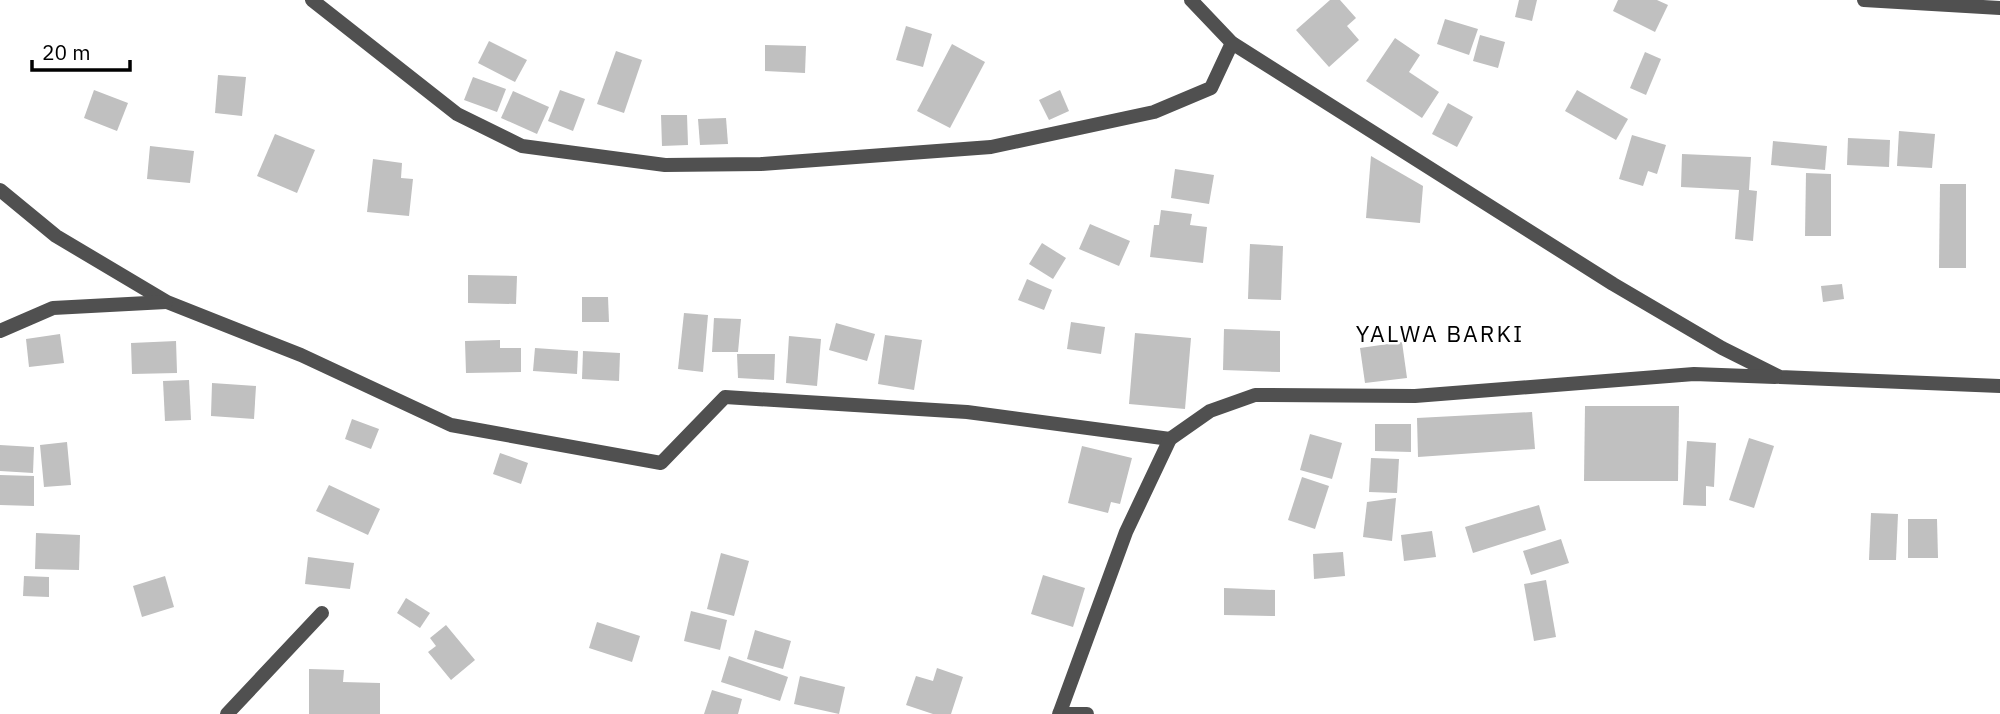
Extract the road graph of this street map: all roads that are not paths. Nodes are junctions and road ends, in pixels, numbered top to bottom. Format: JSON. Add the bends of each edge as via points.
{"nodes":[{"id":1,"x":312,"y":0,"type":"edge"},
{"id":2,"x":1191,"y":0,"type":"edge"},
{"id":3,"x":1864,"y":0,"type":"edge"},
{"id":4,"x":2000,"y":8,"type":"edge"},
{"id":5,"x":1232,"y":43,"type":"junction"},
{"id":6,"x":0,"y":190,"type":"edge"},
{"id":7,"x":167,"y":302,"type":"junction"},
{"id":8,"x":0,"y":331,"type":"edge"},
{"id":9,"x":1780,"y":377,"type":"junction"},
{"id":10,"x":2000,"y":386,"type":"edge"},
{"id":11,"x":1170,"y":439,"type":"junction"},
{"id":12,"x":322,"y":613,"type":"dead end"},
{"id":13,"x":1060,"y":713,"type":"edge"},
{"id":14,"x":227,"y":714,"type":"edge"},
{"id":15,"x":1087,"y":714,"type":"edge"}],
"edges":[{"from":1,"to":5,"type":"street","via":[[457,114],[522,146],[665,165],[761,164],[991,147],[1086,127],[1154,112],[1211,88]]},
{"from":2,"to":5,"type":"street"},
{"from":3,"to":4,"type":"street"},
{"from":5,"to":9,"type":"street","via":[[1613,284]]},
{"from":6,"to":7,"type":"street","via":[[56,236]]},
{"from":7,"to":8,"type":"street","via":[[53,308]]},
{"from":7,"to":11,"type":"street","via":[[301,355],[451,425],[661,463],[725,397],[967,412]]},
{"from":9,"to":10,"type":"street"},
{"from":9,"to":11,"type":"street","via":[[1694,374],[1415,396],[1255,395],[1210,411]]},
{"from":11,"to":13,"type":"street","via":[[1126,532]]},
{"from":12,"to":14,"type":"street"},
{"from":13,"to":15,"type":"street"}]}
